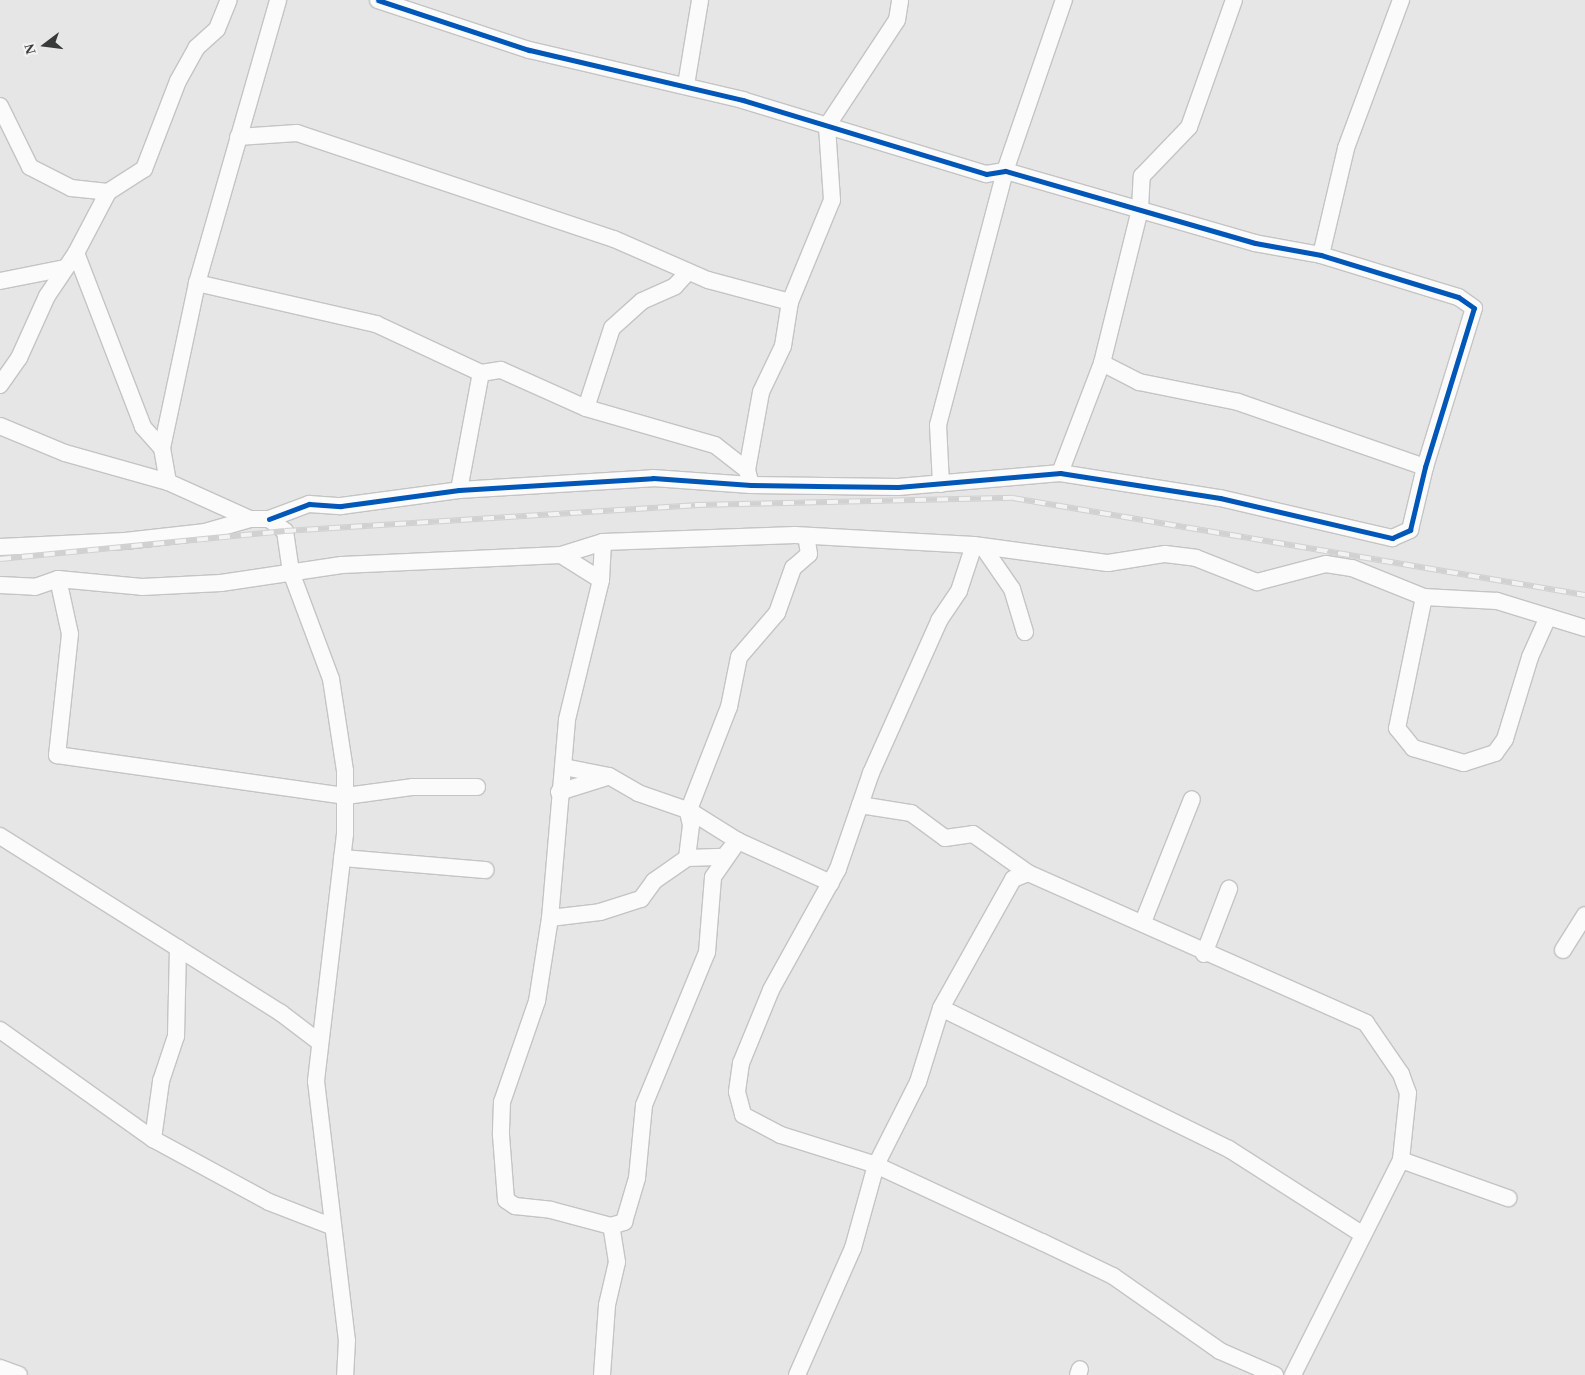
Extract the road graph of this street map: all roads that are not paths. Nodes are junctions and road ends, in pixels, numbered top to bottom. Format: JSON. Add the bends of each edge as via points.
{"nodes":[{"id":1,"x":229,"y":0,"type":"edge"},
{"id":2,"x":278,"y":0,"type":"edge"},
{"id":3,"x":378,"y":0,"type":"edge"},
{"id":4,"x":700,"y":0,"type":"edge"},
{"id":5,"x":900,"y":0,"type":"edge"},
{"id":6,"x":1064,"y":0,"type":"edge"},
{"id":7,"x":1234,"y":0,"type":"edge"},
{"id":8,"x":1401,"y":0,"type":"edge"},
{"id":9,"x":686,"y":85,"type":"junction"},
{"id":10,"x":0,"y":106,"type":"edge"},
{"id":11,"x":827,"y":126,"type":"junction"},
{"id":12,"x":238,"y":137,"type":"junction"},
{"id":13,"x":1005,"y":171,"type":"junction"},
{"id":14,"x":108,"y":192,"type":"junction"},
{"id":15,"x":1140,"y":209,"type":"junction"},
{"id":16,"x":76,"y":253,"type":"junction"},
{"id":17,"x":1321,"y":255,"type":"junction"},
{"id":18,"x":65,"y":268,"type":"junction"},
{"id":19,"x":688,"y":272,"type":"junction"},
{"id":20,"x":0,"y":281,"type":"edge"},
{"id":21,"x":197,"y":283,"type":"junction"},
{"id":22,"x":790,"y":302,"type":"junction"},
{"id":23,"x":1102,"y":363,"type":"junction"},
{"id":24,"x":481,"y":373,"type":"junction"},
{"id":25,"x":0,"y":385,"type":"edge"},
{"id":26,"x":586,"y":408,"type":"junction"},
{"id":27,"x":0,"y":426,"type":"edge"},
{"id":28,"x":162,"y":448,"type":"junction"},
{"id":29,"x":1425,"y":467,"type":"junction"},
{"id":30,"x":1060,"y":473,"type":"junction"},
{"id":31,"x":749,"y":478,"type":"junction"},
{"id":32,"x":168,"y":482,"type":"junction"},
{"id":33,"x":941,"y":484,"type":"junction"},
{"id":34,"x":459,"y":490,"type":"junction"},
{"id":35,"x":250,"y":519,"type":"junction"},
{"id":36,"x":269,"y":519,"type":"junction"},
{"id":37,"x":806,"y":536,"type":"junction"},
{"id":38,"x":603,"y":542,"type":"junction"},
{"id":39,"x":978,"y":546,"type":"junction"},
{"id":40,"x":0,"y":547,"type":"edge"},
{"id":41,"x":561,"y":555,"type":"junction"},
{"id":42,"x":291,"y":572,"type":"junction"},
{"id":43,"x":58,"y":579,"type":"junction"},
{"id":44,"x":601,"y":580,"type":"junction"},
{"id":45,"x":0,"y":585,"type":"edge"},
{"id":46,"x":1424,"y":597,"type":"junction"},
{"id":47,"x":1548,"y":617,"type":"junction"},
{"id":48,"x":1585,"y":628,"type":"edge"},
{"id":49,"x":1025,"y":632,"type":"dead end"},
{"id":50,"x":564,"y":767,"type":"junction"},
{"id":51,"x":609,"y":776,"type":"junction"},
{"id":52,"x":477,"y":786,"type":"dead end"},
{"id":53,"x":559,"y":792,"type":"junction"},
{"id":54,"x":346,"y":796,"type":"junction"},
{"id":55,"x":1192,"y":799,"type":"dead end"},
{"id":56,"x":860,"y":805,"type":"junction"},
{"id":57,"x":689,"y":811,"type":"junction"},
{"id":58,"x":0,"y":836,"type":"edge"},
{"id":59,"x":738,"y":841,"type":"junction"},
{"id":60,"x":342,"y":858,"type":"junction"},
{"id":61,"x":687,"y":858,"type":"junction"},
{"id":62,"x":486,"y":870,"type":"dead end"},
{"id":63,"x":1028,"y":873,"type":"junction"},
{"id":64,"x":831,"y":883,"type":"junction"},
{"id":65,"x":1229,"y":889,"type":"dead end"},
{"id":66,"x":1585,"y":915,"type":"edge"},
{"id":67,"x":550,"y":918,"type":"junction"},
{"id":68,"x":1143,"y":922,"type":"junction"},
{"id":69,"x":178,"y":948,"type":"junction"},
{"id":70,"x":1563,"y":950,"type":"dead end"},
{"id":71,"x":1204,"y":954,"type":"junction"},
{"id":72,"x":941,"y":1008,"type":"junction"},
{"id":73,"x":0,"y":1030,"type":"edge"},
{"id":74,"x":319,"y":1042,"type":"junction"},
{"id":75,"x":153,"y":1140,"type":"junction"},
{"id":76,"x":1401,"y":1160,"type":"junction"},
{"id":77,"x":876,"y":1166,"type":"junction"},
{"id":78,"x":1508,"y":1198,"type":"dead end"},
{"id":79,"x":331,"y":1226,"type":"junction"},
{"id":80,"x":611,"y":1226,"type":"junction"},
{"id":81,"x":1362,"y":1234,"type":"junction"},
{"id":82,"x":0,"y":1368,"type":"edge"},
{"id":83,"x":19,"y":1375,"type":"edge"},
{"id":84,"x":345,"y":1375,"type":"edge"},
{"id":85,"x":602,"y":1375,"type":"edge"},
{"id":86,"x":797,"y":1375,"type":"edge"},
{"id":87,"x":1275,"y":1375,"type":"edge"},
{"id":88,"x":1293,"y":1375,"type":"edge"}],
"edges":[{"from":1,"to":14,"type":"street","via":[[217,29],[196,48],[178,81],[144,169]]},
{"from":2,"to":12,"type":"street"},
{"from":3,"to":9,"type":"street","via":[[529,50]]},
{"from":4,"to":9,"type":"street"},
{"from":5,"to":11,"type":"street","via":[[898,20]]},
{"from":6,"to":13,"type":"street"},
{"from":7,"to":15,"type":"street","via":[[1189,127],[1142,176]]},
{"from":8,"to":17,"type":"street","via":[[1346,148]]},
{"from":9,"to":11,"type":"street"},
{"from":10,"to":14,"type":"street","via":[[30,167],[71,188]]},
{"from":11,"to":13,"type":"street","via":[[986,174]]},
{"from":11,"to":22,"type":"street","via":[[832,200]]},
{"from":12,"to":19,"type":"street","via":[[297,133],[614,239]]},
{"from":12,"to":21,"type":"street"},
{"from":13,"to":15,"type":"street"},
{"from":13,"to":33,"type":"street","via":[[938,425]]},
{"from":14,"to":16,"type":"street"},
{"from":15,"to":17,"type":"street","via":[[1254,243]]},
{"from":15,"to":23,"type":"street"},
{"from":16,"to":18,"type":"street"},
{"from":16,"to":28,"type":"street","via":[[143,427]]},
{"from":17,"to":29,"type":"street","via":[[1458,297],[1474,308]]},
{"from":18,"to":20,"type":"street"},
{"from":18,"to":25,"type":"street","via":[[19,358]]},
{"from":19,"to":22,"type":"street"},
{"from":19,"to":26,"type":"street","via":[[675,286],[642,301],[612,328]]},
{"from":21,"to":24,"type":"street","via":[[376,324]]},
{"from":21,"to":28,"type":"street"},
{"from":22,"to":31,"type":"street","via":[[783,346],[761,392]]},
{"from":23,"to":29,"type":"street","via":[[1139,382],[1238,402]]},
{"from":23,"to":30,"type":"street"},
{"from":24,"to":26,"type":"street","via":[[501,370]]},
{"from":24,"to":34,"type":"street"},
{"from":26,"to":31,"type":"street","via":[[715,445]]},
{"from":27,"to":32,"type":"street","via":[[65,453]]},
{"from":28,"to":32,"type":"street"},
{"from":29,"to":30,"type":"street","via":[[1410,530],[1392,538],[1220,498]]},
{"from":30,"to":33,"type":"street"},
{"from":31,"to":33,"type":"street"},
{"from":31,"to":34,"type":"street","via":[[732,483],[653,478]]},
{"from":32,"to":35,"type":"street"},
{"from":34,"to":36,"type":"street","via":[[341,506],[309,504]]},
{"from":35,"to":36,"type":"street"},
{"from":35,"to":40,"type":"street","via":[[205,532],[125,542]]},
{"from":36,"to":42,"type":"street","via":[[285,531]]},
{"from":37,"to":38,"type":"street"},
{"from":37,"to":39,"type":"street"},
{"from":37,"to":57,"type":"street","via":[[809,554],[793,568],[777,614],[739,657],[729,707]]},
{"from":38,"to":41,"type":"street"},
{"from":38,"to":44,"type":"street"},
{"from":39,"to":46,"type":"street","via":[[1108,563],[1165,554],[1189,557],[1257,582],[1326,564],[1352,568]]},
{"from":39,"to":49,"type":"street","via":[[1012,589]]},
{"from":39,"to":56,"type":"street","via":[[958,591],[939,621]]},
{"from":41,"to":42,"type":"street","via":[[436,559]]},
{"from":41,"to":44,"type":"street"},
{"from":42,"to":43,"type":"street","via":[[231,582],[142,587]]},
{"from":42,"to":54,"type":"street","via":[[331,679]]},
{"from":43,"to":45,"type":"street","via":[[34,587]]},
{"from":43,"to":54,"type":"street","via":[[70,634],[57,755]]},
{"from":44,"to":50,"type":"street","via":[[567,720]]},
{"from":46,"to":47,"type":"street","via":[[1497,601]]},
{"from":46,"to":47,"type":"street","via":[[1397,728],[1413,748],[1464,763],[1495,753],[1505,739],[1530,657]]},
{"from":47,"to":48,"type":"street"},
{"from":50,"to":51,"type":"street"},
{"from":50,"to":53,"type":"street"},
{"from":51,"to":53,"type":"street"},
{"from":51,"to":57,"type":"street","via":[[638,793]]},
{"from":52,"to":54,"type":"street","via":[[413,787]]},
{"from":53,"to":67,"type":"street"},
{"from":54,"to":60,"type":"street"},
{"from":55,"to":68,"type":"street"},
{"from":56,"to":63,"type":"street","via":[[912,813],[945,838],[973,834]]},
{"from":56,"to":64,"type":"street"},
{"from":57,"to":59,"type":"street"},
{"from":57,"to":61,"type":"street"},
{"from":58,"to":69,"type":"street"},
{"from":59,"to":61,"type":"street","via":[[724,857]]},
{"from":59,"to":64,"type":"street"},
{"from":59,"to":80,"type":"street","via":[[713,878],[707,952],[644,1105],[637,1178],[624,1222]]},
{"from":60,"to":62,"type":"street"},
{"from":60,"to":74,"type":"street"},
{"from":61,"to":67,"type":"street","via":[[654,881],[641,899],[600,912]]},
{"from":63,"to":68,"type":"street"},
{"from":63,"to":72,"type":"street","via":[[1013,880]]},
{"from":64,"to":77,"type":"street","via":[[771,990],[742,1063],[737,1092],[743,1116],[781,1135]]},
{"from":65,"to":71,"type":"street"},
{"from":66,"to":70,"type":"street"},
{"from":67,"to":80,"type":"street","via":[[536,1001],[502,1102],[503,1187],[506,1200],[515,1206],[551,1210]]},
{"from":68,"to":71,"type":"street"},
{"from":69,"to":74,"type":"street"},
{"from":69,"to":75,"type":"street","via":[[176,1036],[161,1080]]},
{"from":71,"to":76,"type":"street","via":[[1366,1023],[1402,1074],[1408,1093]]},
{"from":72,"to":77,"type":"street","via":[[918,1082]]},
{"from":72,"to":81,"type":"street","via":[[1229,1150]]},
{"from":73,"to":75,"type":"street"},
{"from":74,"to":79,"type":"street","via":[[316,1081]]},
{"from":75,"to":79,"type":"street","via":[[269,1202]]},
{"from":76,"to":78,"type":"street"},
{"from":76,"to":81,"type":"street"},
{"from":77,"to":86,"type":"street","via":[[853,1248]]},
{"from":77,"to":87,"type":"street","via":[[1113,1276],[1220,1351]]},
{"from":79,"to":84,"type":"street","via":[[347,1340]]},
{"from":80,"to":85,"type":"street","via":[[617,1262],[607,1305]]},
{"from":81,"to":88,"type":"street"},
{"from":82,"to":83,"type":"street"}]}
